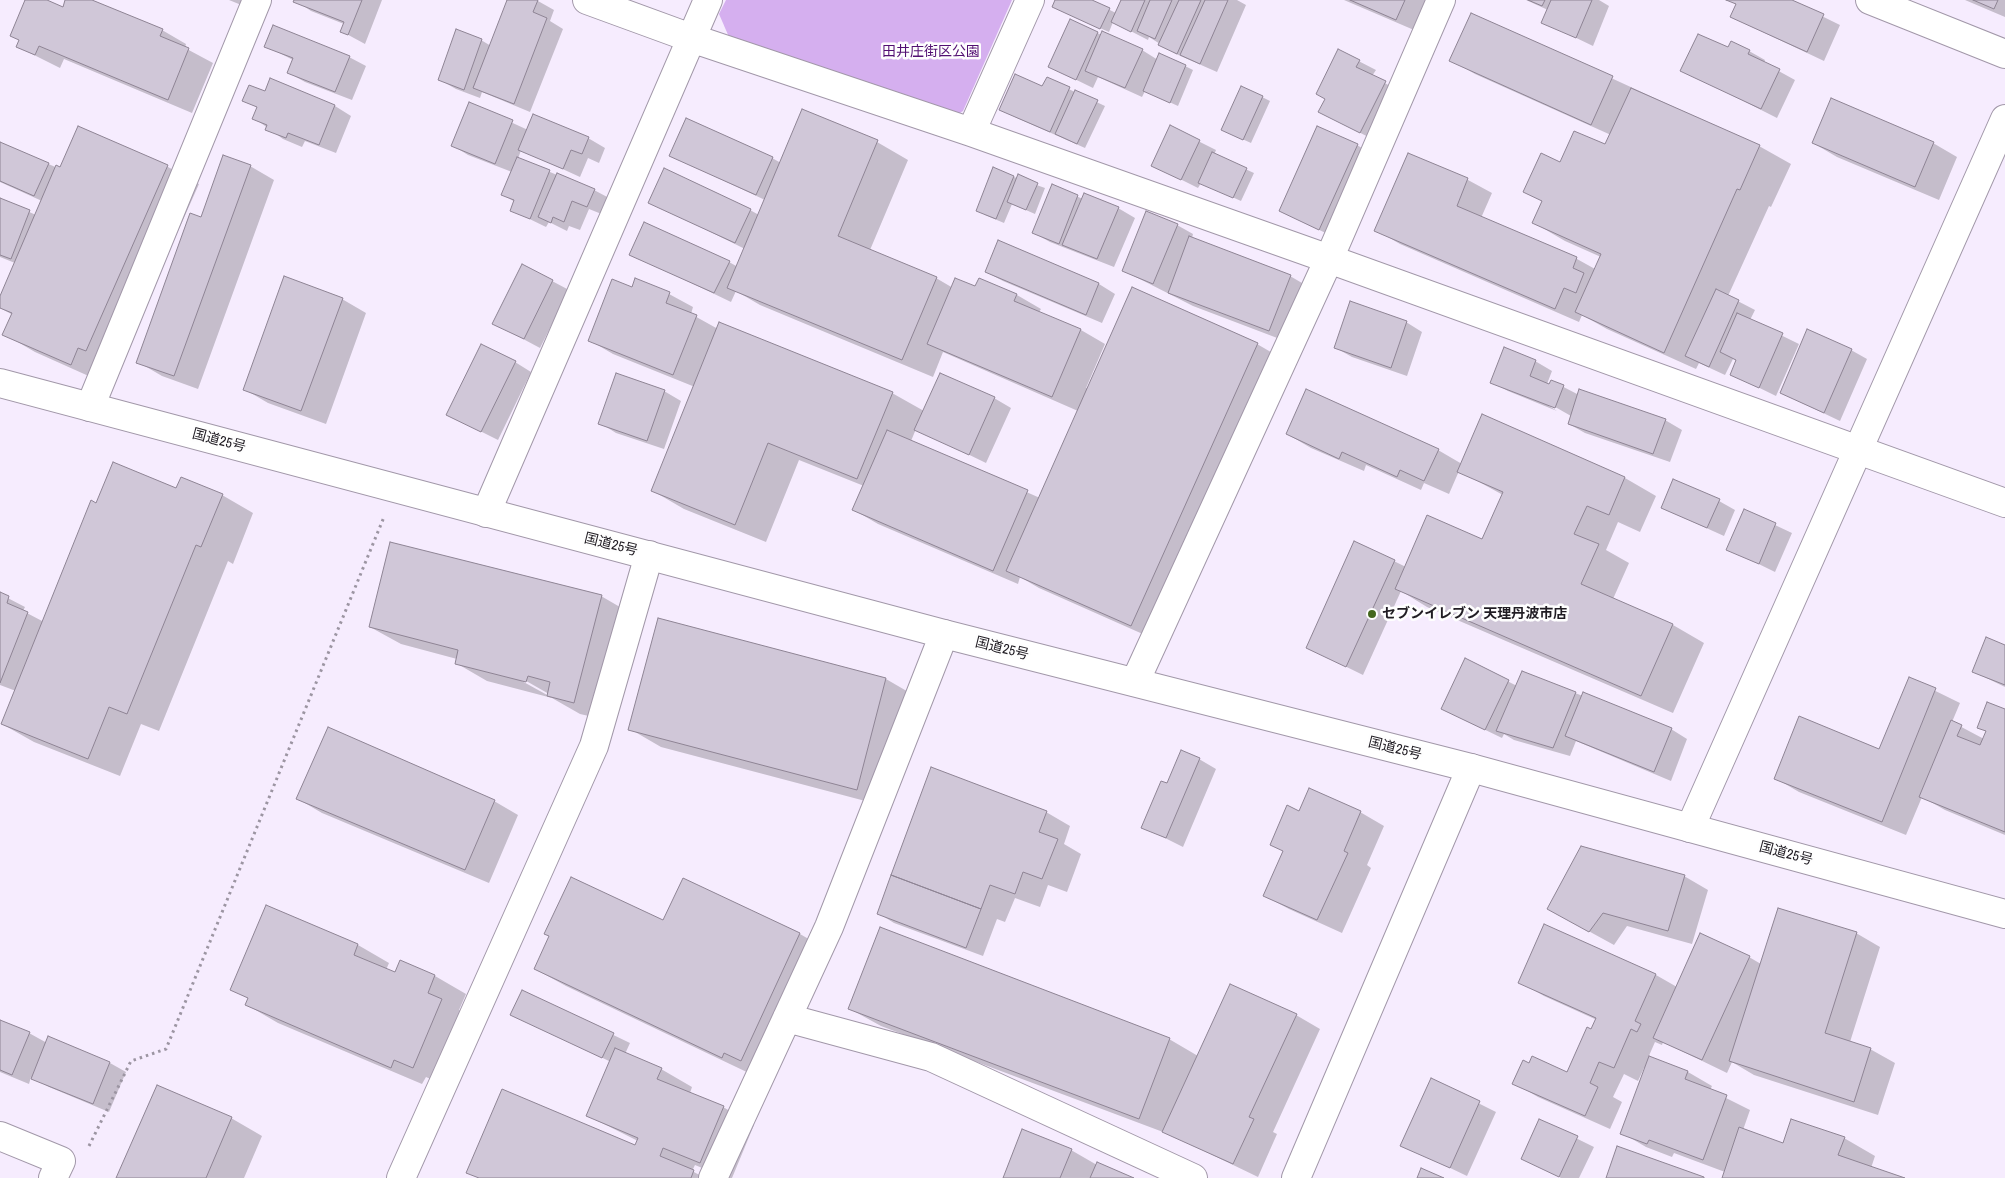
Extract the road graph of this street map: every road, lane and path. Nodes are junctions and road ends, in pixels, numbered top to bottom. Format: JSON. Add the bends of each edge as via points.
{"nodes":[{"id":1,"x":257,"y":0,"type":"edge"},
{"id":2,"x":587,"y":0,"type":"edge"},
{"id":3,"x":708,"y":0,"type":"edge"},
{"id":4,"x":1030,"y":0,"type":"edge"},
{"id":5,"x":1442,"y":0,"type":"edge"},
{"id":6,"x":1870,"y":0,"type":"edge"},
{"id":7,"x":692,"y":38,"type":"junction"},
{"id":8,"x":2005,"y":54,"type":"edge"},
{"id":9,"x":2005,"y":119,"type":"edge"},
{"id":10,"x":971,"y":132,"type":"junction"},
{"id":11,"x":1328,"y":259,"type":"junction"},
{"id":12,"x":0,"y":383,"type":"edge"},
{"id":13,"x":90,"y":407,"type":"junction"},
{"id":14,"x":1857,"y":450,"type":"junction"},
{"id":15,"x":395,"y":489,"type":"junction"},
{"id":16,"x":2005,"y":503,"type":"edge"},
{"id":17,"x":486,"y":513,"type":"junction"},
{"id":18,"x":649,"y":555,"type":"junction"},
{"id":19,"x":944,"y":634,"type":"junction"},
{"id":20,"x":1135,"y":682,"type":"junction"},
{"id":21,"x":1472,"y":768,"type":"junction"},
{"id":22,"x":1690,"y":828,"type":"junction"},
{"id":23,"x":2005,"y":914,"type":"edge"},
{"id":24,"x":787,"y":1018,"type":"junction"},
{"id":25,"x":0,"y":1136,"type":"edge"},
{"id":26,"x":86,"y":1153,"type":"dead end"},
{"id":27,"x":53,"y":1178,"type":"edge"},
{"id":28,"x":401,"y":1178,"type":"edge"},
{"id":29,"x":713,"y":1178,"type":"edge"},
{"id":30,"x":1193,"y":1178,"type":"edge"},
{"id":31,"x":1296,"y":1178,"type":"edge"}],
"edges":[{"from":1,"to":13,"type":"main road"},
{"from":2,"to":7,"type":"main road"},
{"from":3,"to":7,"type":"main road"},
{"from":4,"to":10,"type":"main road"},
{"from":5,"to":11,"type":"main road"},
{"from":6,"to":8,"type":"main road"},
{"from":7,"to":10,"type":"main road"},
{"from":7,"to":17,"type":"main road"},
{"from":9,"to":14,"type":"main road"},
{"from":10,"to":11,"type":"main road"},
{"from":11,"to":14,"type":"main road"},
{"from":11,"to":20,"type":"main road"},
{"from":12,"to":13,"type":"main road","name":"国道25号"},
{"from":13,"to":15,"type":"main road","name":"国道25号"},
{"from":14,"to":16,"type":"main road"},
{"from":14,"to":22,"type":"main road"},
{"from":15,"to":17,"type":"main road","name":"国道25号"},
{"from":15,"to":26,"type":"path","via":[[166,1049],[131,1061]]},
{"from":17,"to":18,"type":"main road","name":"国道25号"},
{"from":18,"to":19,"type":"main road","name":"国道25号"},
{"from":18,"to":28,"type":"main road","via":[[594,746]]},
{"from":19,"to":20,"type":"main road","name":"国道25号"},
{"from":19,"to":24,"type":"main road","via":[[829,928]]},
{"from":20,"to":21,"type":"main road","name":"国道25号"},
{"from":21,"to":22,"type":"main road","name":"国道25号"},
{"from":21,"to":31,"type":"main road"},
{"from":22,"to":23,"type":"main road","name":"国道25号"},
{"from":24,"to":29,"type":"main road"},
{"from":24,"to":30,"type":"main road","via":[[931,1057]]},
{"from":25,"to":27,"type":"main road","via":[[61,1161]]}]}
